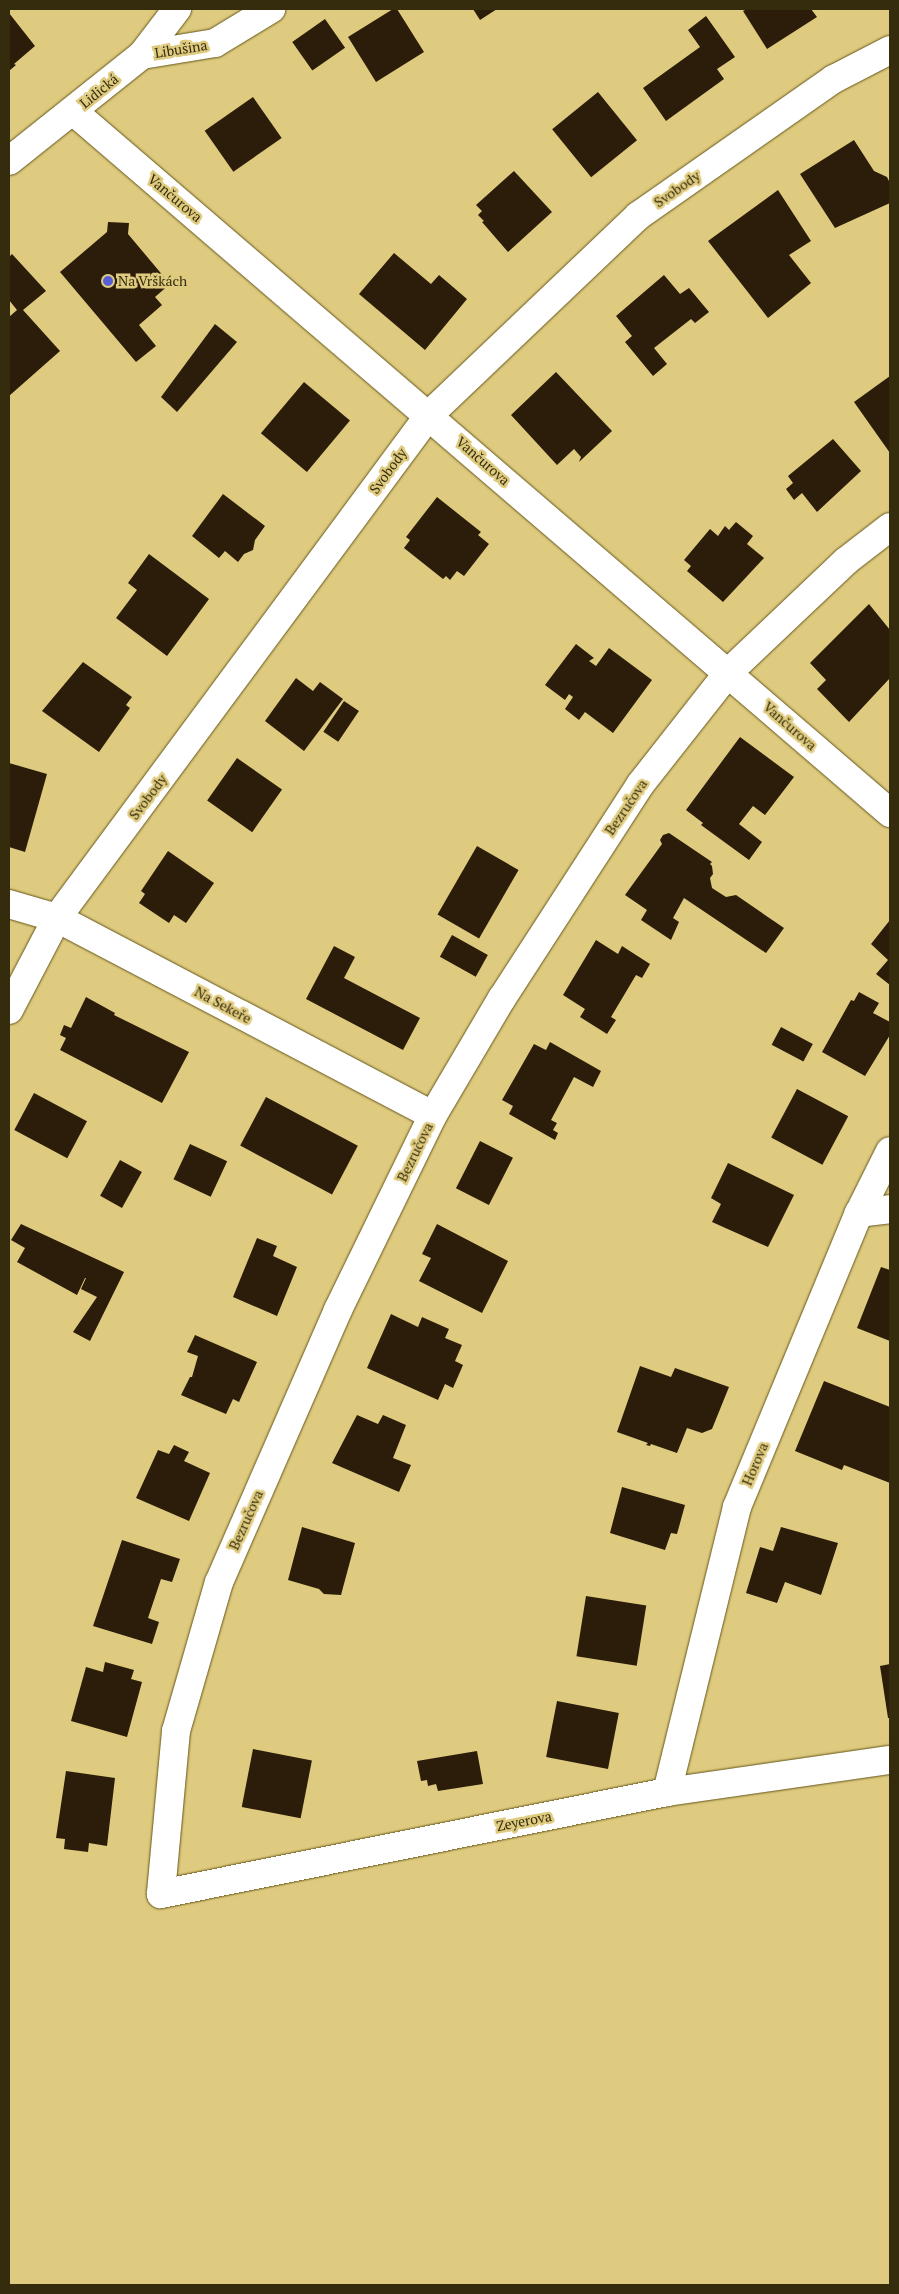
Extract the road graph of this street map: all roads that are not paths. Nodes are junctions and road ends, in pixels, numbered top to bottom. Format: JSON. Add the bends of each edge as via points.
{"nodes":[{"id":1,"x":177,"y":9,"type":"edge"},
{"id":2,"x":270,"y":9,"type":"edge"},
{"id":3,"x":890,"y":50,"type":"edge"},
{"id":4,"x":142,"y":55,"type":"junction"},
{"id":5,"x":74,"y":112,"type":"junction"},
{"id":6,"x":9,"y":162,"type":"edge"},
{"id":7,"x":429,"y":415,"type":"junction"},
{"id":8,"x":890,"y":527,"type":"edge"},
{"id":9,"x":728,"y":672,"type":"junction"},
{"id":10,"x":890,"y":813,"type":"edge"},
{"id":11,"x":9,"y":904,"type":"edge"},
{"id":12,"x":57,"y":918,"type":"junction"},
{"id":13,"x":9,"y":1010,"type":"edge"},
{"id":14,"x":433,"y":1115,"type":"junction"},
{"id":15,"x":890,"y":1151,"type":"edge"},
{"id":16,"x":890,"y":1209,"type":"edge"},
{"id":17,"x":859,"y":1213,"type":"junction"},
{"id":18,"x":890,"y":1760,"type":"edge"},
{"id":19,"x":667,"y":1792,"type":"junction"},
{"id":20,"x":161,"y":1894,"type":"joint"}],
"edges":[{"from":1,"to":4,"type":"street","name":"Lidická"},
{"from":2,"to":4,"type":"street","name":"Libušina","via":[[215,43]]},
{"from":3,"to":7,"type":"street","name":"Svobody","via":[[834,79],[638,216]]},
{"from":4,"to":5,"type":"street","name":"Lidická"},
{"from":5,"to":6,"type":"street","name":"Lidická"},
{"from":5,"to":7,"type":"street","name":"Vančurova"},
{"from":7,"to":9,"type":"street","name":"Vančurova"},
{"from":7,"to":12,"type":"street","name":"Svobody"},
{"from":8,"to":9,"type":"street","name":"Bezručova","via":[[846,562]]},
{"from":9,"to":10,"type":"street","name":"Vančurova"},
{"from":9,"to":14,"type":"street","name":"Bezručova","via":[[640,785],[502,998]]},
{"from":11,"to":12,"type":"street","name":"Na Sekeře"},
{"from":12,"to":13,"type":"street","name":"Svobody"},
{"from":12,"to":14,"type":"street","name":"Na Sekeře"},
{"from":14,"to":20,"type":"street","name":"Bezručova","via":[[338,1310],[219,1582],[176,1731]]},
{"from":15,"to":17,"type":"street","name":"Horova"},
{"from":16,"to":17,"type":"street"},
{"from":17,"to":19,"type":"street","name":"Horova","via":[[737,1507]]},
{"from":18,"to":19,"type":"street","name":"Zeyerova"},
{"from":19,"to":20,"type":"street","name":"Zeyerova"}]}
